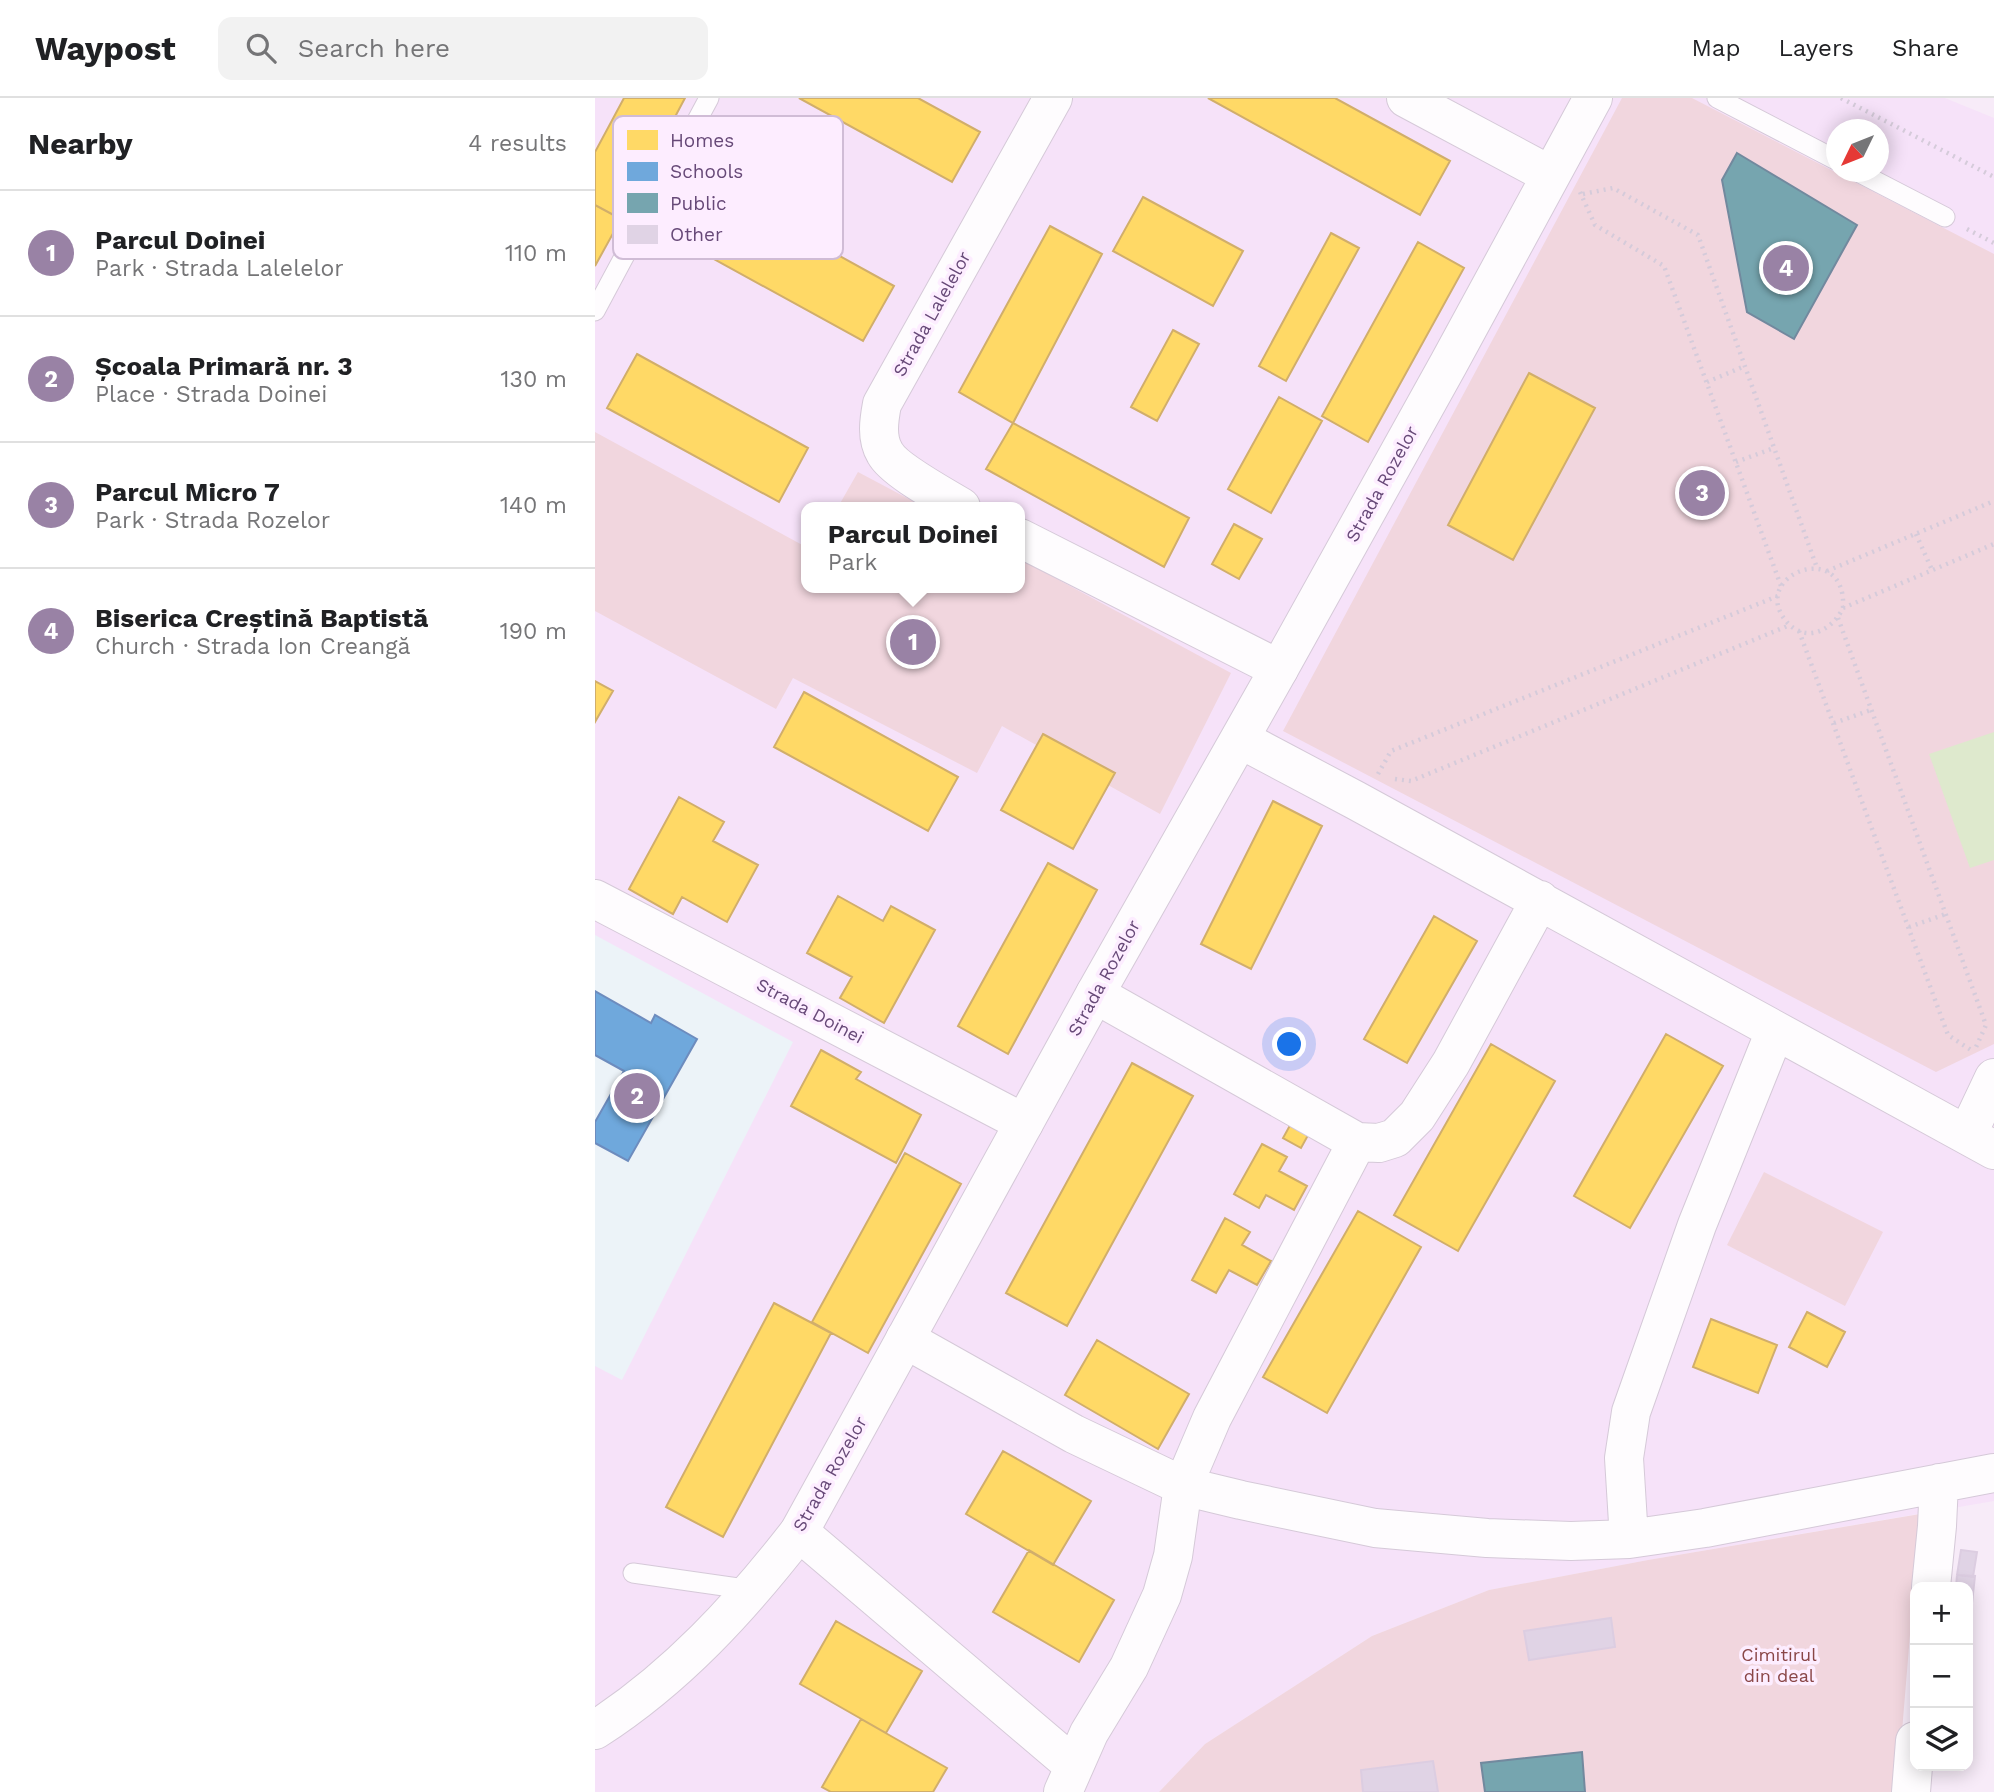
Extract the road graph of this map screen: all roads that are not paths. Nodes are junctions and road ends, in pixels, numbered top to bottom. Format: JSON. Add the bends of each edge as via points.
{"nodes":[{"id":1,"x":709,"y":98,"type":"edge"},
{"id":2,"x":1053,"y":98,"type":"edge"},
{"id":3,"x":1406,"y":98,"type":"edge"},
{"id":4,"x":1593,"y":98,"type":"edge"},
{"id":5,"x":1717,"y":98,"type":"edge"},
{"id":6,"x":699,"y":116,"type":"edge"},
{"id":7,"x":1826,"y":155,"type":"edge"},
{"id":8,"x":1550,"y":175,"type":"junction"},
{"id":9,"x":1877,"y":182,"type":"edge"},
{"id":10,"x":1945,"y":217,"type":"dead end"},
{"id":11,"x":623,"y":259,"type":"edge"},
{"id":12,"x":595,"y":311,"type":"edge"},
{"id":13,"x":953,"y":502,"type":"edge"},
{"id":14,"x":1025,"y":541,"type":"edge"},
{"id":15,"x":1279,"y":669,"type":"junction"},
{"id":16,"x":1240,"y":739,"type":"junction"},
{"id":17,"x":595,"y":900,"type":"edge"},
{"id":18,"x":1539,"y":900,"type":"junction"},
{"id":19,"x":1095,"y":994,"type":"junction"},
{"id":20,"x":1775,"y":1031,"type":"junction"},
{"id":21,"x":1994,"y":1078,"type":"edge"},
{"id":22,"x":1024,"y":1123,"type":"junction"},
{"id":23,"x":1357,"y":1142,"type":"junction"},
{"id":24,"x":1980,"y":1143,"type":"edge"},
{"id":25,"x":905,"y":1339,"type":"junction"},
{"id":26,"x":1994,"y":1473,"type":"edge"},
{"id":27,"x":1939,"y":1483,"type":"junction"},
{"id":28,"x":1183,"y":1486,"type":"junction"},
{"id":29,"x":799,"y":1532,"type":"junction"},
{"id":30,"x":1629,"y":1539,"type":"junction"},
{"id":31,"x":632,"y":1573,"type":"dead end"},
{"id":32,"x":1932,"y":1582,"type":"edge"},
{"id":33,"x":753,"y":1590,"type":"junction"},
{"id":34,"x":595,"y":1730,"type":"edge"},
{"id":35,"x":1913,"y":1771,"type":"edge"},
{"id":36,"x":1068,"y":1779,"type":"edge"},
{"id":37,"x":1911,"y":1792,"type":"edge"}],
"edges":[{"from":1,"to":6,"type":"lane"},
{"from":2,"to":13,"type":"street","name":"Strada Lalelelor","via":[[882,404],[878,428],[885,454],[911,477]]},
{"from":3,"to":8,"type":"street"},
{"from":4,"to":8,"type":"street","name":"Strada Rozelor"},
{"from":5,"to":7,"type":"lane"},
{"from":8,"to":15,"type":"street","name":"Strada Rozelor"},
{"from":9,"to":10,"type":"lane"},
{"from":11,"to":12,"type":"lane"},
{"from":14,"to":15,"type":"street"},
{"from":15,"to":16,"type":"street","name":"Strada Rozelor"},
{"from":16,"to":18,"type":"street"},
{"from":16,"to":19,"type":"street","name":"Strada Rozelor"},
{"from":17,"to":22,"type":"street","name":"Strada Doinei"},
{"from":18,"to":20,"type":"street"},
{"from":18,"to":23,"type":"street","via":[[1451,1063],[1417,1116],[1395,1138]]},
{"from":19,"to":22,"type":"street","name":"Strada Rozelor"},
{"from":19,"to":23,"type":"street"},
{"from":20,"to":24,"type":"street"},
{"from":20,"to":30,"type":"street","via":[[1697,1225],[1631,1412],[1624,1458]]},
{"from":21,"to":24,"type":"street"},
{"from":22,"to":25,"type":"street","name":"Strada Rozelor"},
{"from":23,"to":28,"type":"street","via":[[1212,1418]]},
{"from":25,"to":28,"type":"street","via":[[1074,1434]]},
{"from":25,"to":29,"type":"street","name":"Strada Rozelor"},
{"from":26,"to":27,"type":"street"},
{"from":27,"to":30,"type":"street"},
{"from":27,"to":32,"type":"street"},
{"from":28,"to":30,"type":"street","via":[[1375,1528],[1487,1538]]},
{"from":28,"to":36,"type":"street","via":[[1162,1595]]},
{"from":29,"to":33,"type":"street","name":"Strada Rozelor"},
{"from":29,"to":36,"type":"street"},
{"from":31,"to":33,"type":"lane"},
{"from":33,"to":34,"type":"street","name":"Strada Rozelor","via":[[661,1681]]},
{"from":35,"to":37,"type":"street"}]}
